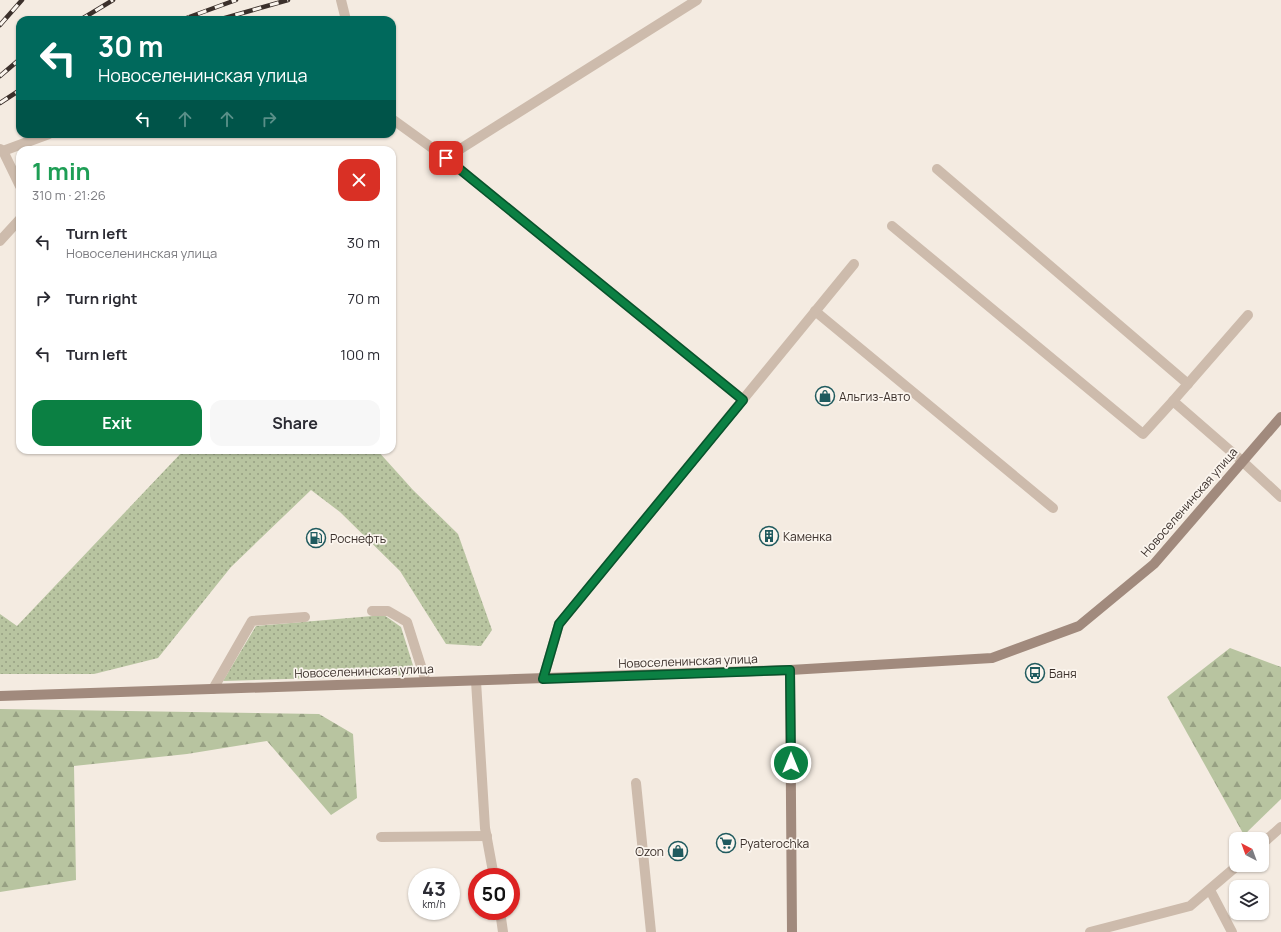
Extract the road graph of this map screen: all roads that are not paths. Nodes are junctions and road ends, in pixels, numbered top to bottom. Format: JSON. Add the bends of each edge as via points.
{"nodes":[{"id":1,"x":341,"y":0,"type":"edge"},
{"id":2,"x":697,"y":0,"type":"edge"},
{"id":3,"x":345,"y":16,"type":"edge"},
{"id":4,"x":396,"y":122,"type":"edge"},
{"id":5,"x":37,"y":138,"type":"edge"},
{"id":6,"x":2,"y":150,"type":"edge"},
{"id":7,"x":446,"y":158,"type":"junction"},
{"id":8,"x":937,"y":169,"type":"dead end"},
{"id":9,"x":16,"y":178,"type":"edge"},
{"id":10,"x":16,"y":224,"type":"edge"},
{"id":11,"x":892,"y":226,"type":"dead end"},
{"id":12,"x":0,"y":241,"type":"edge"},
{"id":13,"x":854,"y":264,"type":"dead end"},
{"id":14,"x":815,"y":311,"type":"junction"},
{"id":15,"x":1248,"y":315,"type":"dead end"},
{"id":16,"x":1188,"y":384,"type":"junction"},
{"id":17,"x":743,"y":400,"type":"junction"},
{"id":18,"x":1173,"y":401,"type":"junction"},
{"id":19,"x":1281,"y":416,"type":"edge"},
{"id":20,"x":1242,"y":461,"type":"junction"},
{"id":21,"x":1281,"y":497,"type":"edge"},
{"id":22,"x":1053,"y":508,"type":"dead end"},
{"id":23,"x":372,"y":611,"type":"dead end"},
{"id":24,"x":305,"y":617,"type":"dead end"},
{"id":25,"x":790,"y":670,"type":"junction"},
{"id":26,"x":543,"y":679,"type":"junction"},
{"id":27,"x":476,"y":681,"type":"junction"},
{"id":28,"x":426,"y":682,"type":"junction"},
{"id":29,"x":213,"y":689,"type":"junction"},
{"id":30,"x":0,"y":696,"type":"edge"},
{"id":31,"x":636,"y":783,"type":"dead end"},
{"id":32,"x":1281,"y":827,"type":"edge"},
{"id":33,"x":487,"y":836,"type":"junction"},
{"id":34,"x":381,"y":837,"type":"dead end"},
{"id":35,"x":1269,"y":838,"type":"edge"},
{"id":36,"x":492,"y":868,"type":"edge"},
{"id":37,"x":1230,"y":872,"type":"edge"},
{"id":38,"x":1210,"y":890,"type":"junction"},
{"id":39,"x":502,"y":920,"type":"edge"},
{"id":40,"x":504,"y":932,"type":"edge"},
{"id":41,"x":652,"y":932,"type":"edge"},
{"id":42,"x":792,"y":932,"type":"edge"},
{"id":43,"x":1090,"y":932,"type":"edge"},
{"id":44,"x":1232,"y":932,"type":"edge"}],
"edges":[{"from":1,"to":3,"type":"street"},
{"from":2,"to":7,"type":"street"},
{"from":4,"to":7,"type":"street"},
{"from":5,"to":6,"type":"street"},
{"from":6,"to":9,"type":"street"},
{"from":7,"to":17,"type":"street"},
{"from":8,"to":16,"type":"street"},
{"from":10,"to":12,"type":"street"},
{"from":11,"to":18,"type":"street","via":[[1143,434]]},
{"from":13,"to":14,"type":"street"},
{"from":14,"to":17,"type":"street"},
{"from":14,"to":22,"type":"street"},
{"from":15,"to":16,"type":"street"},
{"from":16,"to":18,"type":"street"},
{"from":17,"to":26,"type":"street","via":[[559,624]]},
{"from":18,"to":20,"type":"street"},
{"from":19,"to":20,"type":"main road","name":"Новоселенинская улица"},
{"from":20,"to":21,"type":"street"},
{"from":20,"to":25,"type":"main road","name":"Новоселенинская улица","via":[[1154,564],[1079,626],[992,658]]},
{"from":23,"to":28,"type":"street","via":[[388,610],[407,622]]},
{"from":24,"to":29,"type":"street","via":[[252,621]]},
{"from":25,"to":26,"type":"main road","name":"Новоселенинская улица"},
{"from":25,"to":42,"type":"main road"},
{"from":26,"to":27,"type":"main road","name":"Новоселенинская улица"},
{"from":27,"to":28,"type":"main road","name":"Новоселенинская улица"},
{"from":27,"to":33,"type":"street"},
{"from":28,"to":29,"type":"main road","name":"Новоселенинская улица"},
{"from":29,"to":30,"type":"main road","name":"Новоселенинская улица"},
{"from":31,"to":41,"type":"street"},
{"from":32,"to":35,"type":"street"},
{"from":33,"to":34,"type":"street"},
{"from":33,"to":36,"type":"street"},
{"from":37,"to":38,"type":"street"},
{"from":38,"to":43,"type":"street","via":[[1190,906]]},
{"from":38,"to":44,"type":"street"},
{"from":39,"to":40,"type":"street"}]}
